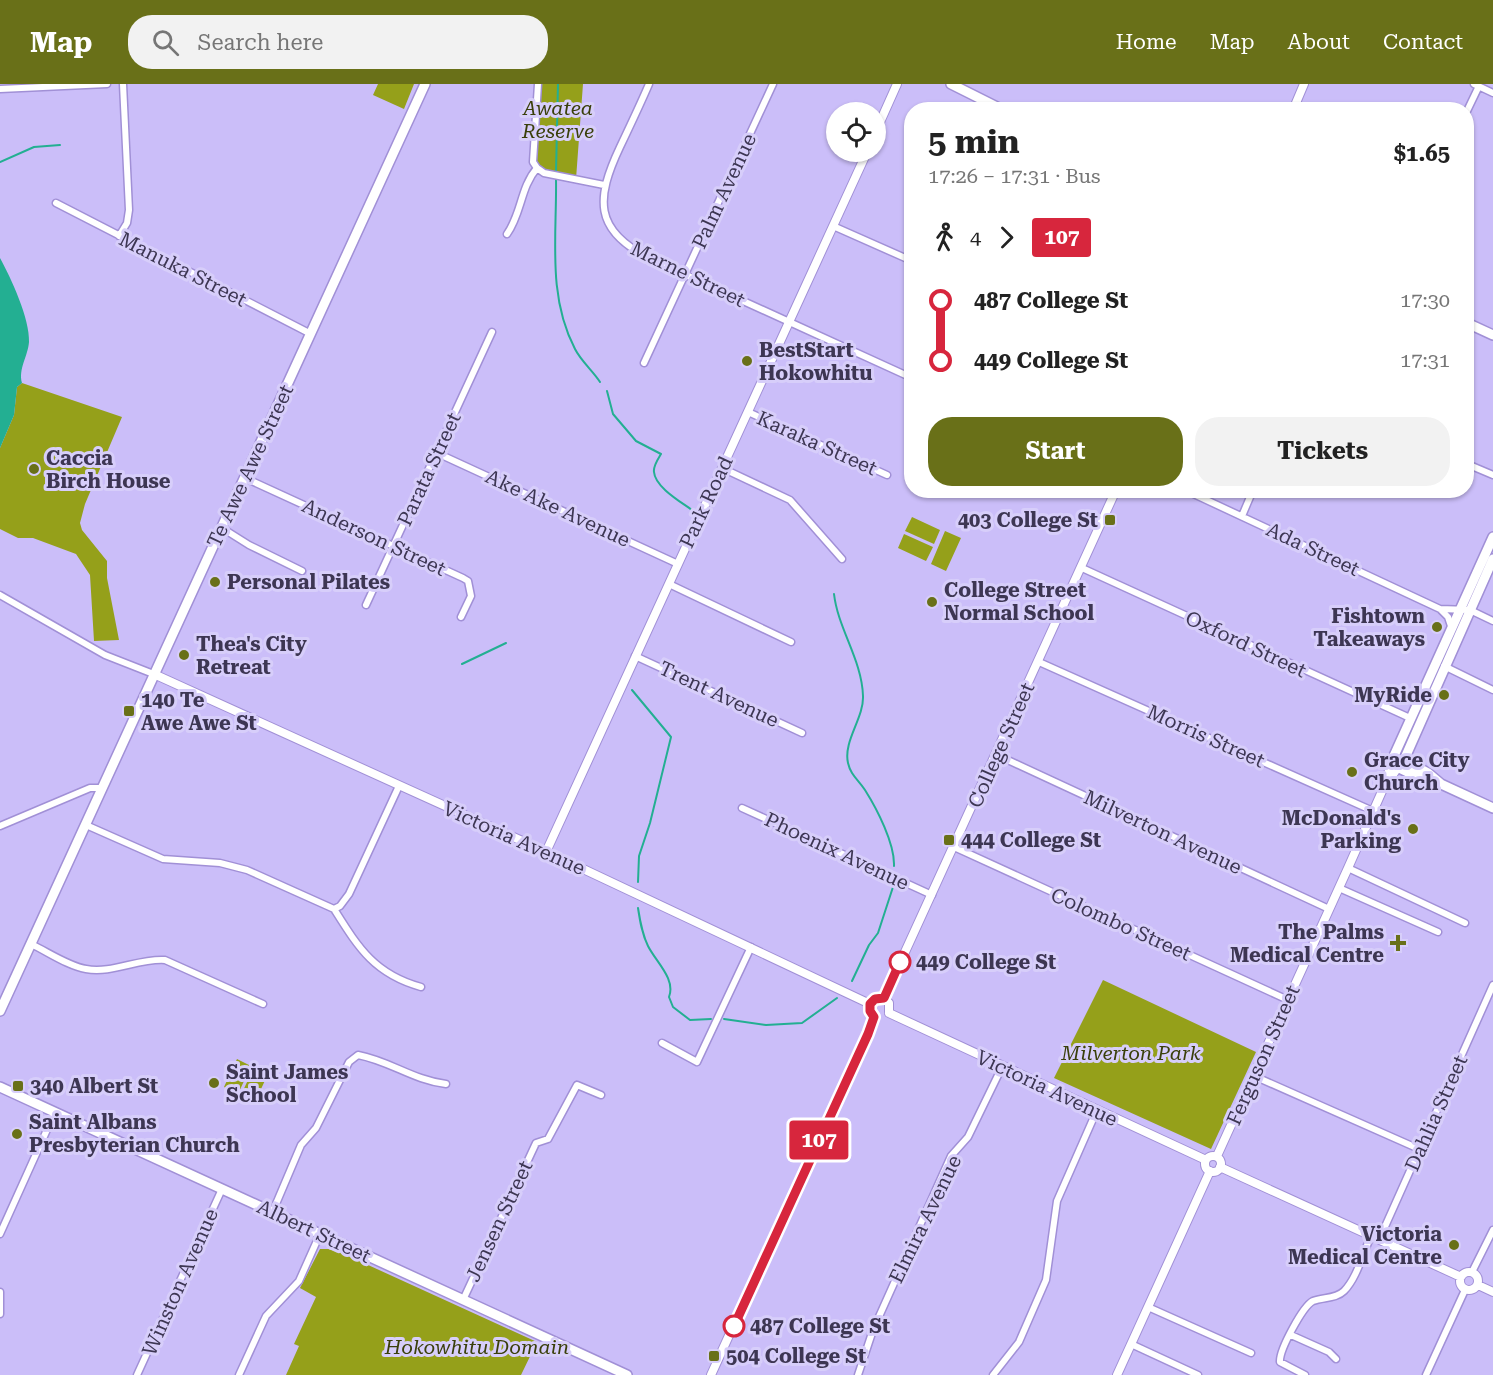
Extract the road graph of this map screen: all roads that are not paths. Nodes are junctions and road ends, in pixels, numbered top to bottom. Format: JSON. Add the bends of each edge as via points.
{"nodes":[{"id":1,"x":106,"y":84,"type":"edge"},
{"id":2,"x":123,"y":84,"type":"edge"},
{"id":3,"x":425,"y":84,"type":"edge"},
{"id":4,"x":538,"y":84,"type":"edge"},
{"id":5,"x":649,"y":84,"type":"edge"},
{"id":6,"x":773,"y":84,"type":"edge"},
{"id":7,"x":897,"y":84,"type":"edge"},
{"id":8,"x":951,"y":84,"type":"edge"},
{"id":9,"x":1304,"y":84,"type":"edge"},
{"id":10,"x":57,"y":85,"type":"edge"},
{"id":11,"x":1476,"y":85,"type":"edge"},
{"id":12,"x":0,"y":89,"type":"edge"},
{"id":13,"x":1493,"y":93,"type":"edge"},
{"id":14,"x":979,"y":102,"type":"edge"},
{"id":15,"x":1296,"y":102,"type":"edge"},
{"id":16,"x":1470,"y":102,"type":"edge"},
{"id":17,"x":886,"y":109,"type":"edge"},
{"id":18,"x":862,"y":162,"type":"edge"},
{"id":19,"x":537,"y":168,"type":"junction"},
{"id":20,"x":604,"y":185,"type":"junction"},
{"id":21,"x":56,"y":203,"type":"dead end"},
{"id":22,"x":833,"y":226,"type":"junction"},
{"id":23,"x":507,"y":234,"type":"dead end"},
{"id":24,"x":119,"y":236,"type":"junction"},
{"id":25,"x":904,"y":257,"type":"edge"},
{"id":26,"x":686,"y":275,"type":"junction"},
{"id":27,"x":789,"y":322,"type":"junction"},
{"id":28,"x":1474,"y":326,"type":"edge"},
{"id":29,"x":492,"y":332,"type":"dead end"},
{"id":30,"x":311,"y":334,"type":"junction"},
{"id":31,"x":1493,"y":335,"type":"edge"},
{"id":32,"x":645,"y":363,"type":"dead end"},
{"id":33,"x":904,"y":374,"type":"edge"},
{"id":34,"x":748,"y":412,"type":"junction"},
{"id":35,"x":437,"y":453,"type":"junction"},
{"id":36,"x":1474,"y":467,"type":"edge"},
{"id":37,"x":722,"y":468,"type":"junction"},
{"id":38,"x":887,"y":475,"type":"dead end"},
{"id":39,"x":1493,"y":475,"type":"edge"},
{"id":40,"x":245,"y":478,"type":"junction"},
{"id":41,"x":1113,"y":498,"type":"edge"},
{"id":42,"x":1203,"y":498,"type":"edge"},
{"id":43,"x":1250,"y":498,"type":"edge"},
{"id":44,"x":1242,"y":516,"type":"junction"},
{"id":45,"x":222,"y":528,"type":"junction"},
{"id":46,"x":1493,"y":537,"type":"edge"},
{"id":47,"x":393,"y":546,"type":"junction"},
{"id":48,"x":842,"y":559,"type":"dead end"},
{"id":49,"x":1493,"y":559,"type":"edge"},
{"id":50,"x":678,"y":564,"type":"junction"},
{"id":51,"x":1082,"y":568,"type":"junction"},
{"id":52,"x":302,"y":571,"type":"dead end"},
{"id":53,"x":669,"y":584,"type":"junction"},
{"id":54,"x":0,"y":595,"type":"edge"},
{"id":55,"x":366,"y":605,"type":"dead end"},
{"id":56,"x":1440,"y":609,"type":"junction"},
{"id":57,"x":1466,"y":610,"type":"junction"},
{"id":58,"x":461,"y":617,"type":"dead end"},
{"id":59,"x":1493,"y":621,"type":"edge"},
{"id":60,"x":1452,"y":630,"type":"junction"},
{"id":61,"x":791,"y":642,"type":"dead end"},
{"id":62,"x":635,"y":656,"type":"junction"},
{"id":63,"x":1039,"y":662,"type":"junction"},
{"id":64,"x":1444,"y":666,"type":"junction"},
{"id":65,"x":156,"y":675,"type":"junction"},
{"id":66,"x":1493,"y":690,"type":"edge"},
{"id":67,"x":1410,"y":718,"type":"junction"},
{"id":68,"x":802,"y":733,"type":"dead end"},
{"id":69,"x":997,"y":755,"type":"junction"},
{"id":70,"x":1398,"y":762,"type":"junction"},
{"id":71,"x":399,"y":786,"type":"junction"},
{"id":72,"x":100,"y":788,"type":"junction"},
{"id":73,"x":742,"y":808,"type":"dead end"},
{"id":74,"x":1493,"y":808,"type":"edge"},
{"id":75,"x":1373,"y":812,"type":"junction"},
{"id":76,"x":86,"y":825,"type":"junction"},
{"id":77,"x":0,"y":826,"type":"edge"},
{"id":78,"x":954,"y":848,"type":"junction"},
{"id":79,"x":546,"y":852,"type":"junction"},
{"id":80,"x":1348,"y":868,"type":"junction"},
{"id":81,"x":1339,"y":888,"type":"junction"},
{"id":82,"x":932,"y":895,"type":"junction"},
{"id":83,"x":334,"y":909,"type":"junction"},
{"id":84,"x":1329,"y":909,"type":"junction"},
{"id":85,"x":1465,"y":923,"type":"dead end"},
{"id":86,"x":1438,"y":932,"type":"dead end"},
{"id":87,"x":31,"y":944,"type":"junction"},
{"id":88,"x":750,"y":947,"type":"junction"},
{"id":89,"x":1493,"y":985,"type":"edge"},
{"id":90,"x":421,"y":987,"type":"dead end"},
{"id":91,"x":3,"y":996,"type":"edge"},
{"id":92,"x":884,"y":998,"type":"junction"},
{"id":93,"x":1288,"y":1000,"type":"junction"},
{"id":94,"x":263,"y":1004,"type":"dead end"},
{"id":95,"x":870,"y":1004,"type":"junction"},
{"id":96,"x":0,"y":1011,"type":"edge"},
{"id":97,"x":889,"y":1013,"type":"junction"},
{"id":98,"x":874,"y":1017,"type":"junction"},
{"id":99,"x":662,"y":1043,"type":"dead end"},
{"id":100,"x":1002,"y":1067,"type":"junction"},
{"id":101,"x":1254,"y":1076,"type":"junction"},
{"id":102,"x":446,"y":1084,"type":"dead end"},
{"id":103,"x":0,"y":1087,"type":"edge"},
{"id":104,"x":601,"y":1095,"type":"dead end"},
{"id":105,"x":1097,"y":1110,"type":"junction"},
{"id":106,"x":55,"y":1112,"type":"junction"},
{"id":107,"x":1419,"y":1149,"type":"junction"},
{"id":108,"x":1216,"y":1156,"type":"junction"},
{"id":109,"x":1206,"y":1160,"type":"junction"},
{"id":110,"x":1221,"y":1167,"type":"junction"},
{"id":111,"x":1210,"y":1171,"type":"junction"},
{"id":112,"x":222,"y":1189,"type":"junction"},
{"id":113,"x":273,"y":1211,"type":"junction"},
{"id":114,"x":1493,"y":1230,"type":"edge"},
{"id":115,"x":0,"y":1234,"type":"edge"},
{"id":116,"x":320,"y":1234,"type":"junction"},
{"id":117,"x":1375,"y":1238,"type":"junction"},
{"id":118,"x":1472,"y":1272,"type":"junction"},
{"id":119,"x":1461,"y":1277,"type":"junction"},
{"id":120,"x":1478,"y":1285,"type":"junction"},
{"id":121,"x":1465,"y":1290,"type":"junction"},
{"id":122,"x":0,"y":1292,"type":"edge"},
{"id":123,"x":1493,"y":1292,"type":"edge"},
{"id":124,"x":463,"y":1300,"type":"junction"},
{"id":125,"x":1148,"y":1307,"type":"junction"},
{"id":126,"x":0,"y":1314,"type":"edge"},
{"id":127,"x":1291,"y":1335,"type":"junction"},
{"id":128,"x":1131,"y":1344,"type":"junction"},
{"id":129,"x":1251,"y":1353,"type":"dead end"},
{"id":130,"x":1336,"y":1359,"type":"dead end"},
{"id":131,"x":137,"y":1375,"type":"edge"},
{"id":132,"x":239,"y":1375,"type":"edge"},
{"id":133,"x":627,"y":1375,"type":"edge"},
{"id":134,"x":711,"y":1375,"type":"edge"},
{"id":135,"x":858,"y":1375,"type":"edge"},
{"id":136,"x":993,"y":1375,"type":"edge"},
{"id":137,"x":1117,"y":1375,"type":"edge"},
{"id":138,"x":1198,"y":1375,"type":"edge"},
{"id":139,"x":1305,"y":1375,"type":"edge"},
{"id":140,"x":1426,"y":1375,"type":"edge"}],
"edges":[{"from":1,"to":10,"type":"street"},
{"from":2,"to":24,"type":"street","via":[[129,210]]},
{"from":3,"to":30,"type":"main road","name":"Te Awe Awe Street"},
{"from":4,"to":19,"type":"street","via":[[533,162]]},
{"from":5,"to":20,"type":"street","name":"Marne Street"},
{"from":6,"to":26,"type":"street","name":"Palm Avenue"},
{"from":7,"to":17,"type":"street"},
{"from":8,"to":14,"type":"main road"},
{"from":9,"to":15,"type":"street"},
{"from":10,"to":12,"type":"street"},
{"from":11,"to":13,"type":"street"},
{"from":11,"to":16,"type":"street"},
{"from":18,"to":22,"type":"street","name":"Park Road"},
{"from":19,"to":20,"type":"street","via":[[544,173]]},
{"from":19,"to":23,"type":"street","via":[[526,181],[517,220]]},
{"from":20,"to":26,"type":"street","name":"Marne Street","via":[[604,212],[618,238]]},
{"from":21,"to":24,"type":"street","name":"Manuka Street"},
{"from":22,"to":25,"type":"street"},
{"from":22,"to":27,"type":"street","name":"Park Road"},
{"from":24,"to":30,"type":"street","name":"Manuka Street"},
{"from":26,"to":27,"type":"street","name":"Marne Street"},
{"from":26,"to":32,"type":"street","name":"Palm Avenue"},
{"from":27,"to":33,"type":"street","name":"Marne Street"},
{"from":27,"to":34,"type":"street","name":"Park Road"},
{"from":28,"to":31,"type":"main road"},
{"from":29,"to":35,"type":"street","name":"Parata Street"},
{"from":30,"to":40,"type":"main road","name":"Te Awe Awe Street"},
{"from":34,"to":37,"type":"street","name":"Park Road"},
{"from":34,"to":38,"type":"street","name":"Karaka Street"},
{"from":35,"to":47,"type":"street","name":"Parata Street"},
{"from":35,"to":50,"type":"street","name":"Ake Ake Avenue"},
{"from":36,"to":39,"type":"street"},
{"from":37,"to":48,"type":"street","via":[[790,500]]},
{"from":37,"to":50,"type":"street","name":"Park Road"},
{"from":40,"to":45,"type":"main road","name":"Te Awe Awe Street"},
{"from":40,"to":47,"type":"street","name":"Anderson Street"},
{"from":41,"to":51,"type":"street","name":"College Street"},
{"from":42,"to":44,"type":"street","name":"Ada Street"},
{"from":43,"to":44,"type":"street"},
{"from":44,"to":56,"type":"street","name":"Ada Street"},
{"from":45,"to":52,"type":"street"},
{"from":45,"to":65,"type":"main road","name":"Te Awe Awe Street"},
{"from":46,"to":57,"type":"main road","name":"Ferguson Street"},
{"from":47,"to":55,"type":"street","name":"Parata Street"},
{"from":47,"to":58,"type":"street","name":"Anderson Street","via":[[468,581],[471,596]]},
{"from":49,"to":57,"type":"main road","name":"Ferguson Street"},
{"from":50,"to":53,"type":"street","name":"Park Road"},
{"from":51,"to":63,"type":"street","name":"College Street"},
{"from":51,"to":67,"type":"street","name":"Oxford Street"},
{"from":53,"to":61,"type":"street"},
{"from":53,"to":62,"type":"street","name":"Park Road"},
{"from":54,"to":65,"type":"street","via":[[105,655]]},
{"from":56,"to":57,"type":"street","name":"Ada Street"},
{"from":56,"to":60,"type":"street"},
{"from":57,"to":59,"type":"street"},
{"from":57,"to":60,"type":"main road","name":"Ferguson Street"},
{"from":57,"to":64,"type":"main road","name":"Ferguson Street"},
{"from":60,"to":67,"type":"main road","name":"Ferguson Street"},
{"from":62,"to":68,"type":"street","name":"Trent Avenue"},
{"from":62,"to":79,"type":"street","name":"Park Road"},
{"from":63,"to":69,"type":"street","name":"College Street"},
{"from":63,"to":75,"type":"street","name":"Morris Street"},
{"from":64,"to":66,"type":"street"},
{"from":64,"to":70,"type":"main road","name":"Ferguson Street"},
{"from":65,"to":71,"type":"street","name":"Victoria Avenue"},
{"from":65,"to":72,"type":"main road","name":"Te Awe Awe Street"},
{"from":67,"to":70,"type":"main road","name":"Ferguson Street"},
{"from":69,"to":78,"type":"street","name":"College Street"},
{"from":69,"to":84,"type":"street","name":"Milverton Avenue"},
{"from":70,"to":74,"type":"main road","via":[[1426,781]]},
{"from":70,"to":75,"type":"street","name":"Ferguson Street"},
{"from":71,"to":79,"type":"street","name":"Victoria Avenue"},
{"from":71,"to":83,"type":"street","via":[[349,894]]},
{"from":72,"to":76,"type":"main road","name":"Te Awe Awe Street"},
{"from":72,"to":77,"type":"street","via":[[90,788]]},
{"from":73,"to":82,"type":"street","name":"Phoenix Avenue"},
{"from":75,"to":80,"type":"street","name":"Ferguson Street"},
{"from":76,"to":83,"type":"street","via":[[163,859],[220,863],[247,870]]},
{"from":76,"to":87,"type":"main road","name":"Te Awe Awe Street"},
{"from":78,"to":82,"type":"street","name":"College Street"},
{"from":78,"to":93,"type":"street","name":"Colombo Street"},
{"from":79,"to":88,"type":"street","name":"Victoria Avenue"},
{"from":80,"to":81,"type":"street","name":"Ferguson Street"},
{"from":80,"to":85,"type":"street"},
{"from":81,"to":84,"type":"street","name":"Ferguson Street"},
{"from":81,"to":86,"type":"street"},
{"from":82,"to":92,"type":"street","name":"College Street"},
{"from":83,"to":90,"type":"street","via":[[368,958],[387,973]]},
{"from":84,"to":93,"type":"street","name":"Ferguson Street"},
{"from":87,"to":91,"type":"main road","name":"Te Awe Awe Street"},
{"from":87,"to":94,"type":"street","via":[[86,969],[165,960]]},
{"from":88,"to":95,"type":"street","name":"Victoria Avenue"},
{"from":88,"to":99,"type":"street","via":[[697,1062]]},
{"from":89,"to":107,"type":"street","name":"Dahlia Street"},
{"from":91,"to":96,"type":"main road","name":"Te Awe Awe Street"},
{"from":92,"to":95,"type":"street"},
{"from":92,"to":97,"type":"street"},
{"from":93,"to":101,"type":"street","name":"Ferguson Street"},
{"from":95,"to":98,"type":"street"},
{"from":97,"to":98,"type":"street","via":[[883,1018]]},
{"from":97,"to":100,"type":"street","name":"Victoria Avenue"},
{"from":98,"to":134,"type":"street"},
{"from":100,"to":105,"type":"street","name":"Victoria Avenue"},
{"from":100,"to":135,"type":"street","name":"Elmira Avenue","via":[[968,1137],[951,1156],[873,1330]]},
{"from":101,"to":107,"type":"street"},
{"from":101,"to":108,"type":"street","name":"Ferguson Street"},
{"from":102,"to":113,"type":"street","via":[[424,1081],[358,1055],[349,1062],[316,1128],[301,1145]]},
{"from":103,"to":106,"type":"main road","name":"Albert Street"},
{"from":104,"to":124,"type":"street","name":"Jensen Street","via":[[577,1085],[548,1139],[536,1143]]},
{"from":105,"to":109,"type":"street","name":"Victoria Avenue"},
{"from":105,"to":136,"type":"street","via":[[1057,1201],[1046,1280],[1019,1342]]},
{"from":106,"to":112,"type":"main road","name":"Albert Street"},
{"from":106,"to":115,"type":"street"},
{"from":107,"to":117,"type":"street","name":"Dahlia Street"},
{"from":108,"to":109,"type":"street"},
{"from":108,"to":110,"type":"street"},
{"from":109,"to":111,"type":"street"},
{"from":110,"to":111,"type":"street"},
{"from":110,"to":117,"type":"street"},
{"from":111,"to":125,"type":"street"},
{"from":112,"to":113,"type":"main road","name":"Albert Street"},
{"from":112,"to":131,"type":"street","name":"Winston Avenue"},
{"from":113,"to":116,"type":"main road","name":"Albert Street"},
{"from":114,"to":118,"type":"street"},
{"from":116,"to":124,"type":"main road","name":"Albert Street"},
{"from":116,"to":132,"type":"street","via":[[299,1281],[266,1316]]},
{"from":117,"to":119,"type":"street"},
{"from":117,"to":127,"type":"street","name":"Dahlia Street","via":[[1348,1286],[1337,1296],[1305,1306]]},
{"from":118,"to":119,"type":"street"},
{"from":118,"to":120,"type":"street"},
{"from":119,"to":121,"type":"street"},
{"from":120,"to":121,"type":"street","via":[[1471,1291]]},
{"from":120,"to":123,"type":"street"},
{"from":121,"to":140,"type":"street"},
{"from":122,"to":126,"type":"street"},
{"from":124,"to":133,"type":"main road","name":"Albert Street"},
{"from":125,"to":128,"type":"street"},
{"from":125,"to":129,"type":"street"},
{"from":127,"to":130,"type":"street"},
{"from":127,"to":139,"type":"street","name":"Dahlia Street","via":[[1280,1362]]},
{"from":128,"to":137,"type":"street"},
{"from":128,"to":138,"type":"street"}]}
